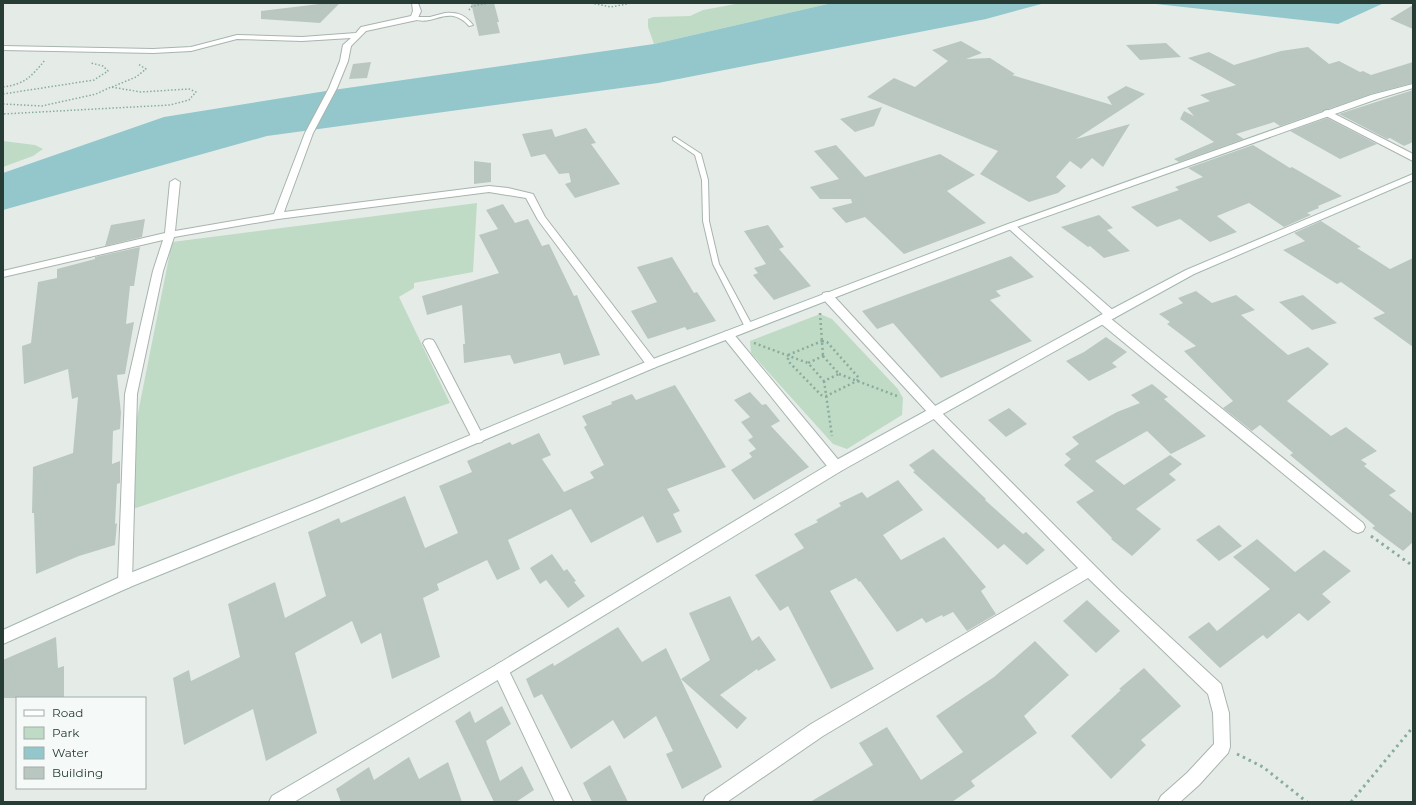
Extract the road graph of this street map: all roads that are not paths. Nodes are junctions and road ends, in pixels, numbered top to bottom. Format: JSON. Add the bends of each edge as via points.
{"nodes":[{"id":1,"x":415,"y":3,"type":"edge"},
{"id":2,"x":414,"y":18,"type":"junction"},
{"id":3,"x":471,"y":25,"type":"dead end"},
{"id":4,"x":356,"y":35,"type":"junction"},
{"id":5,"x":3,"y":48,"type":"edge"},
{"id":6,"x":1413,"y":86,"type":"edge"},
{"id":7,"x":1327,"y":113,"type":"junction"},
{"id":8,"x":675,"y":139,"type":"dead end"},
{"id":9,"x":1413,"y":158,"type":"edge"},
{"id":10,"x":1413,"y":177,"type":"edge"},
{"id":11,"x":175,"y":182,"type":"dead end"},
{"id":12,"x":278,"y":216,"type":"junction"},
{"id":13,"x":1010,"y":226,"type":"junction"},
{"id":14,"x":170,"y":235,"type":"junction"},
{"id":15,"x":3,"y":274,"type":"edge"},
{"id":16,"x":823,"y":298,"type":"junction"},
{"id":17,"x":1107,"y":317,"type":"junction"},
{"id":18,"x":749,"y":327,"type":"junction"},
{"id":19,"x":729,"y":335,"type":"junction"},
{"id":20,"x":429,"y":343,"type":"dead end"},
{"id":21,"x":652,"y":364,"type":"junction"},
{"id":22,"x":934,"y":412,"type":"junction"},
{"id":23,"x":478,"y":438,"type":"junction"},
{"id":24,"x":836,"y":467,"type":"junction"},
{"id":25,"x":1358,"y":527,"type":"road end"},
{"id":26,"x":1090,"y":569,"type":"junction"},
{"id":27,"x":125,"y":582,"type":"junction"},
{"id":28,"x":3,"y":637,"type":"edge"},
{"id":29,"x":501,"y":670,"type":"junction"},
{"id":30,"x":278,"y":802,"type":"edge"},
{"id":31,"x":564,"y":802,"type":"edge"},
{"id":32,"x":712,"y":802,"type":"edge"},
{"id":33,"x":1167,"y":802,"type":"edge"}],
"edges":[{"from":1,"to":2,"type":"street","via":[[418,11]]},
{"from":2,"to":3,"type":"lane","via":[[455,13],[466,18]]},
{"from":2,"to":4,"type":"street","via":[[364,29]]},
{"from":4,"to":5,"type":"street","via":[[302,39],[237,37],[191,48],[154,51]]},
{"from":4,"to":12,"type":"street","via":[[347,45],[344,61],[333,88],[309,133]]},
{"from":6,"to":7,"type":"street"},
{"from":7,"to":9,"type":"street"},
{"from":7,"to":13,"type":"street"},
{"from":8,"to":18,"type":"lane","via":[[698,154],[705,180],[706,221],[716,264]]},
{"from":10,"to":17,"type":"street","via":[[1190,272]]},
{"from":11,"to":14,"type":"street"},
{"from":12,"to":14,"type":"street"},
{"from":12,"to":21,"type":"street","via":[[489,189],[530,196],[541,218]]},
{"from":13,"to":16,"type":"street"},
{"from":13,"to":17,"type":"street"},
{"from":14,"to":15,"type":"street"},
{"from":14,"to":27,"type":"street","via":[[143,331],[131,394]]},
{"from":16,"to":18,"type":"street"},
{"from":16,"to":22,"type":"street"},
{"from":17,"to":22,"type":"street"},
{"from":17,"to":25,"type":"street"},
{"from":18,"to":19,"type":"street"},
{"from":19,"to":21,"type":"street"},
{"from":19,"to":24,"type":"street"},
{"from":20,"to":23,"type":"street"},
{"from":21,"to":23,"type":"street"},
{"from":22,"to":24,"type":"street"},
{"from":22,"to":26,"type":"street"},
{"from":23,"to":27,"type":"street"},
{"from":24,"to":29,"type":"street"},
{"from":26,"to":32,"type":"street","via":[[817,730]]},
{"from":26,"to":33,"type":"street","via":[[1215,690],[1221,714],[1222,747],[1193,779]]},
{"from":27,"to":28,"type":"street"},
{"from":29,"to":30,"type":"street"},
{"from":29,"to":31,"type":"street"}]}
